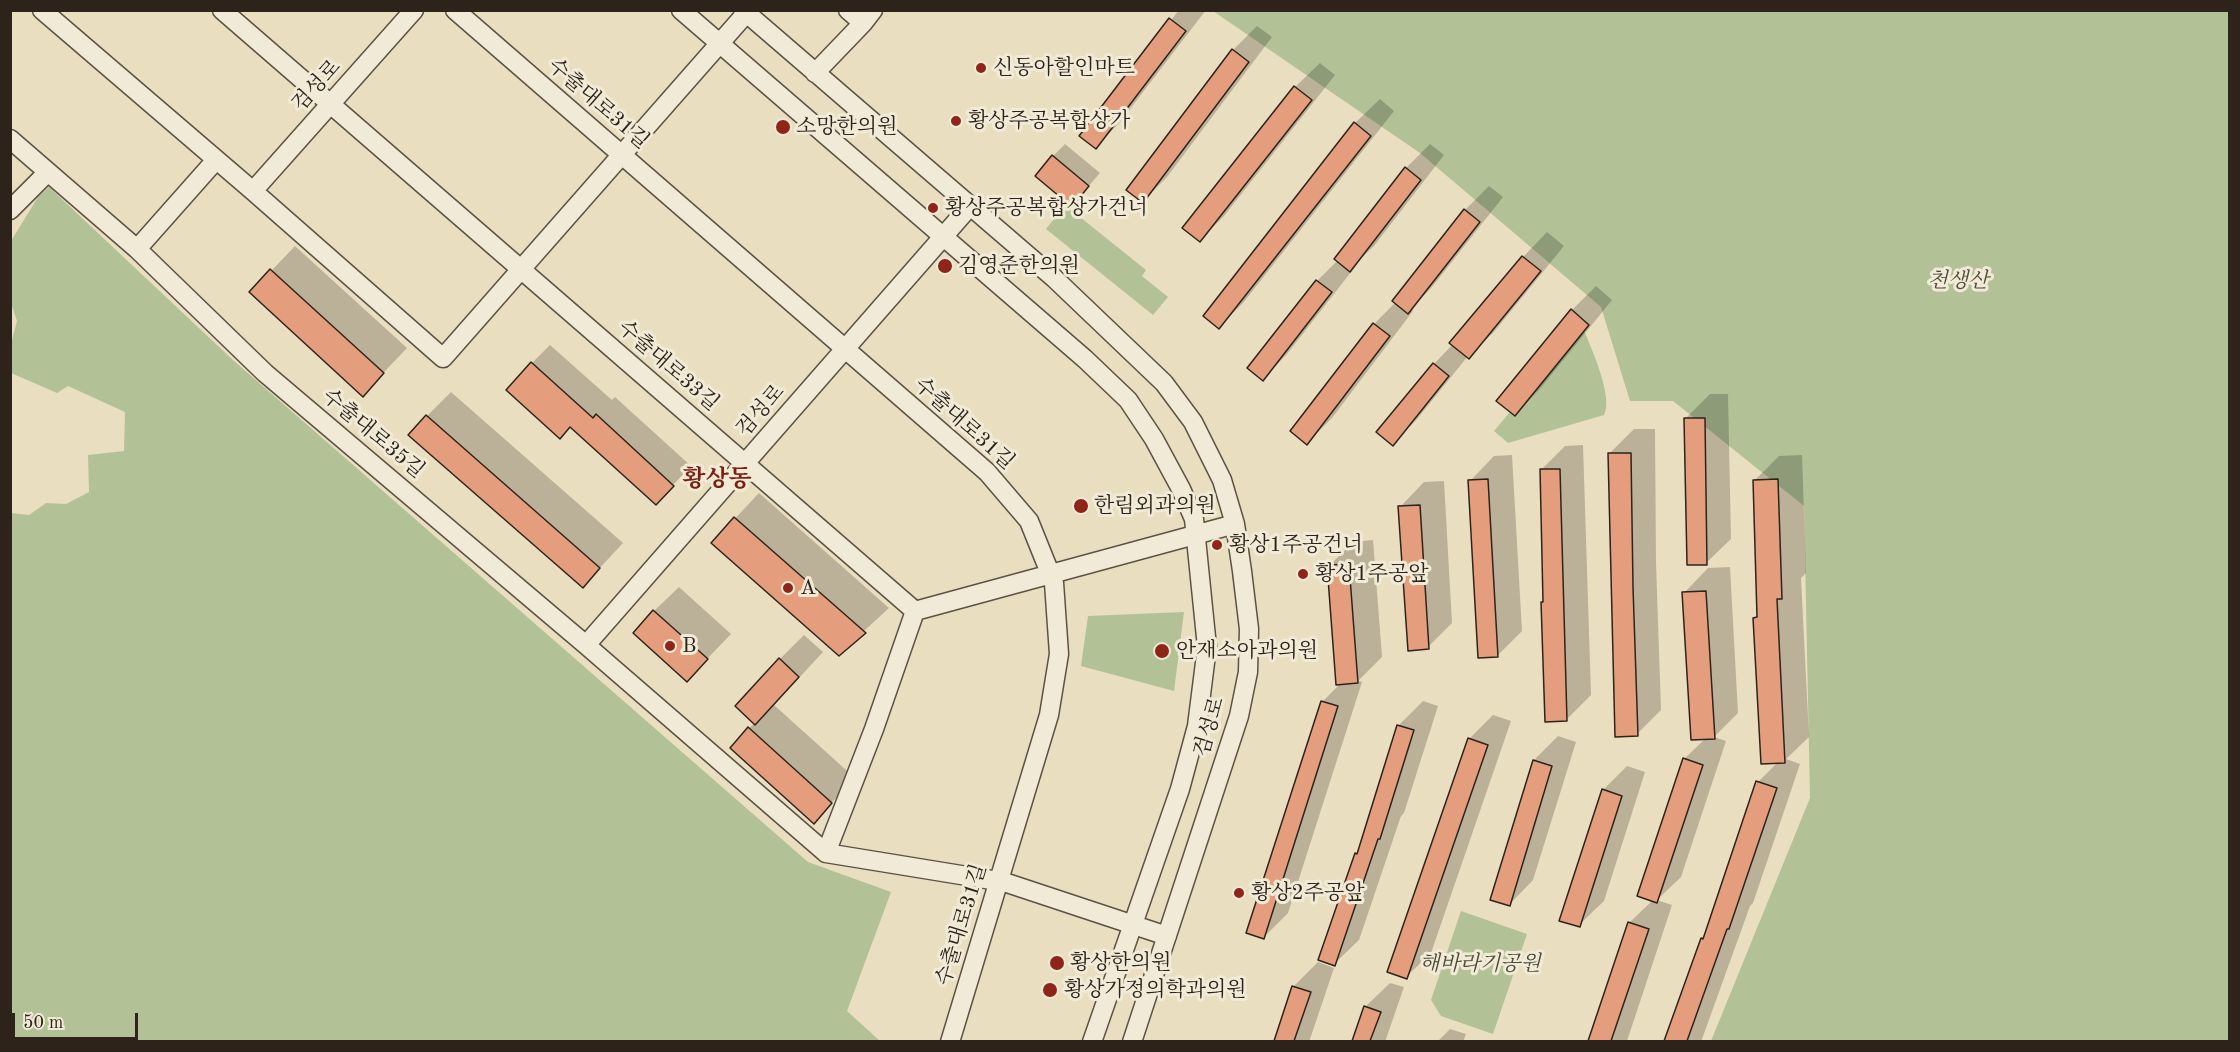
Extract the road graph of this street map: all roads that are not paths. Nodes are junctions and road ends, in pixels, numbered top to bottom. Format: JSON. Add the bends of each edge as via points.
{"nodes":[{"id":1,"x":42,"y":10,"type":"edge"},
{"id":2,"x":222,"y":10,"type":"edge"},
{"id":3,"x":414,"y":10,"type":"edge"},
{"id":4,"x":455,"y":10,"type":"edge"},
{"id":5,"x":681,"y":10,"type":"edge"},
{"id":6,"x":848,"y":10,"type":"edge"},
{"id":7,"x":746,"y":12,"type":"edge"},
{"id":8,"x":868,"y":17,"type":"edge"},
{"id":9,"x":719,"y":45,"type":"junction"},
{"id":10,"x":815,"y":73,"type":"junction"},
{"id":11,"x":331,"y":104,"type":"junction"},
{"id":12,"x":10,"y":139,"type":"edge"},
{"id":13,"x":622,"y":155,"type":"junction"},
{"id":14,"x":215,"y":161,"type":"junction"},
{"id":15,"x":48,"y":172,"type":"junction"},
{"id":16,"x":253,"y":192,"type":"junction"},
{"id":17,"x":970,"y":206,"type":"junction"},
{"id":18,"x":10,"y":210,"type":"edge"},
{"id":19,"x":943,"y":237,"type":"junction"},
{"id":20,"x":137,"y":249,"type":"junction"},
{"id":21,"x":521,"y":270,"type":"junction"},
{"id":22,"x":845,"y":348,"type":"junction"},
{"id":23,"x":745,"y":463,"type":"junction"},
{"id":24,"x":1235,"y":524,"type":"junction"},
{"id":25,"x":1196,"y":533,"type":"junction"},
{"id":26,"x":1050,"y":574,"type":"junction"},
{"id":27,"x":915,"y":611,"type":"junction"},
{"id":28,"x":586,"y":645,"type":"junction"},
{"id":29,"x":826,"y":853,"type":"junction"},
{"id":30,"x":999,"y":881,"type":"junction"},
{"id":31,"x":1134,"y":925,"type":"junction"},
{"id":32,"x":1167,"y":936,"type":"junction"},
{"id":33,"x":950,"y":1041,"type":"edge"},
{"id":34,"x":1092,"y":1041,"type":"edge"},
{"id":35,"x":1132,"y":1041,"type":"edge"}],
"edges":[{"from":1,"to":14,"type":"street"},
{"from":2,"to":11,"type":"street","name":"수출대로33길"},
{"from":3,"to":11,"type":"street","name":"검성로"},
{"from":4,"to":13,"type":"street","name":"수출대로31길"},
{"from":5,"to":9,"type":"street"},
{"from":6,"to":8,"type":"street"},
{"from":7,"to":9,"type":"street","name":"검성로"},
{"from":7,"to":10,"type":"street","name":"검성로"},
{"from":8,"to":10,"type":"street"},
{"from":9,"to":13,"type":"street","name":"검성로"},
{"from":9,"to":19,"type":"street"},
{"from":10,"to":17,"type":"street","name":"검성로"},
{"from":11,"to":16,"type":"street","name":"검성로"},
{"from":11,"to":21,"type":"street","name":"수출대로33길"},
{"from":12,"to":15,"type":"street","name":"수출대로35길"},
{"from":13,"to":21,"type":"street","name":"검성로"},
{"from":13,"to":22,"type":"street","name":"수출대로31길"},
{"from":14,"to":16,"type":"street"},
{"from":14,"to":20,"type":"street"},
{"from":15,"to":18,"type":"street"},
{"from":15,"to":20,"type":"street","name":"수출대로35길"},
{"from":16,"to":21,"type":"street","name":"검성로","via":[[443,358]]},
{"from":17,"to":19,"type":"street","name":"검성로"},
{"from":17,"to":24,"type":"street","name":"검성로","via":[[1054,278],[1164,383],[1193,422],[1222,480]]},
{"from":19,"to":22,"type":"street","name":"검성로"},
{"from":19,"to":25,"type":"street","via":[[1128,400],[1181,489]]},
{"from":20,"to":28,"type":"street","name":"수출대로35길","via":[[265,373]]},
{"from":21,"to":23,"type":"street","name":"수출대로33길"},
{"from":22,"to":23,"type":"street","name":"검성로"},
{"from":22,"to":26,"type":"street","name":"수출대로31길","via":[[987,472],[1029,521]]},
{"from":23,"to":27,"type":"street","name":"수출대로33길"},
{"from":23,"to":28,"type":"street","name":"검성로"},
{"from":24,"to":25,"type":"street"},
{"from":24,"to":32,"type":"street","name":"검성로","via":[[1249,629],[1248,672],[1239,716]]},
{"from":25,"to":26,"type":"street"},
{"from":25,"to":31,"type":"street","via":[[1207,647],[1197,726]]},
{"from":26,"to":27,"type":"street"},
{"from":26,"to":30,"type":"street","name":"수출대로31길","via":[[1059,654],[1050,715]]},
{"from":27,"to":29,"type":"street"},
{"from":28,"to":29,"type":"street","name":"수출대로35길"},
{"from":29,"to":30,"type":"street"},
{"from":30,"to":31,"type":"street"},
{"from":30,"to":33,"type":"street","name":"수출대로31길"},
{"from":31,"to":32,"type":"street"},
{"from":31,"to":34,"type":"street"},
{"from":32,"to":35,"type":"street","name":"검성로"}]}
